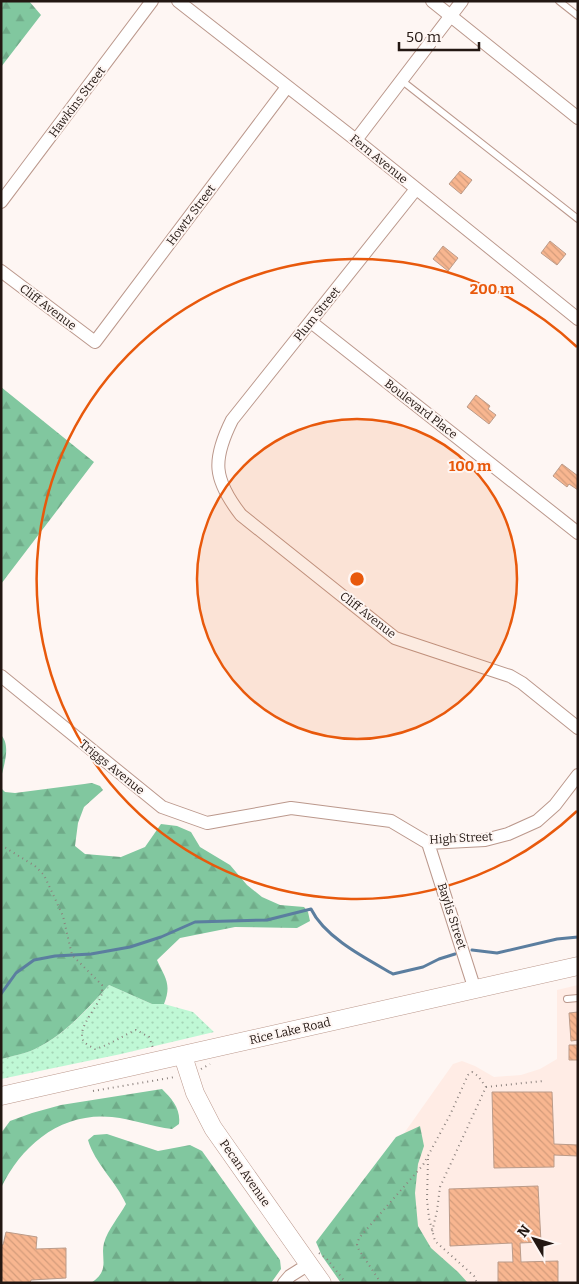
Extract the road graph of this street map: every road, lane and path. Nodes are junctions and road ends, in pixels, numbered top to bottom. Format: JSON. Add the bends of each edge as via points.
{"nodes":[{"id":1,"x":152,"y":1,"type":"edge"},
{"id":2,"x":178,"y":1,"type":"edge"},
{"id":3,"x":432,"y":1,"type":"edge"},
{"id":4,"x":462,"y":1,"type":"edge"},
{"id":5,"x":559,"y":1,"type":"edge"},
{"id":6,"x":450,"y":16,"type":"junction"},
{"id":7,"x":578,"y":16,"type":"edge"},
{"id":8,"x":401,"y":80,"type":"junction"},
{"id":9,"x":287,"y":87,"type":"junction"},
{"id":10,"x":578,"y":118,"type":"edge"},
{"id":11,"x":356,"y":140,"type":"junction"},
{"id":12,"x":416,"y":190,"type":"junction"},
{"id":13,"x":1,"y":202,"type":"edge"},
{"id":14,"x":578,"y":219,"type":"edge"},
{"id":15,"x":1,"y":271,"type":"edge"},
{"id":16,"x":578,"y":319,"type":"edge"},
{"id":17,"x":311,"y":322,"type":"junction"},
{"id":18,"x":95,"y":342,"type":"joint"},
{"id":19,"x":222,"y":441,"type":"joint"},
{"id":20,"x":578,"y":533,"type":"edge"},
{"id":21,"x":1,"y":676,"type":"edge"},
{"id":22,"x":578,"y":728,"type":"edge"},
{"id":23,"x":578,"y":775,"type":"edge"},
{"id":24,"x":238,"y":817,"type":"joint"},
{"id":25,"x":428,"y":843,"type":"junction"},
{"id":26,"x":2,"y":845,"type":"edge"},
{"id":27,"x":578,"y":966,"type":"edge"},
{"id":28,"x":475,"y":990,"type":"junction"},
{"id":29,"x":578,"y":998,"type":"edge"},
{"id":30,"x":568,"y":999,"type":"dead end"},
{"id":31,"x":154,"y":1048,"type":"dead end"},
{"id":32,"x":183,"y":1056,"type":"junction"},
{"id":33,"x":172,"y":1077,"type":"dead end"},
{"id":34,"x":542,"y":1081,"type":"dead end"},
{"id":35,"x":486,"y":1087,"type":"junction"},
{"id":36,"x":89,"y":1091,"type":"dead end"},
{"id":37,"x":1,"y":1096,"type":"edge"},
{"id":38,"x":428,"y":1157,"type":"junction"},
{"id":39,"x":432,"y":1232,"type":"junction"},
{"id":40,"x":308,"y":1264,"type":"junction"},
{"id":41,"x":284,"y":1283,"type":"edge"},
{"id":42,"x":322,"y":1283,"type":"edge"},
{"id":43,"x":382,"y":1283,"type":"edge"},
{"id":44,"x":477,"y":1283,"type":"edge"}],
"edges":[{"from":1,"to":13,"type":"street","name":"Hawkins Street"},
{"from":2,"to":9,"type":"street","name":"Fern Avenue"},
{"from":3,"to":6,"type":"street"},
{"from":4,"to":6,"type":"street"},
{"from":5,"to":7,"type":"lane"},
{"from":6,"to":8,"type":"street"},
{"from":6,"to":10,"type":"street"},
{"from":8,"to":11,"type":"street"},
{"from":8,"to":14,"type":"lane"},
{"from":9,"to":11,"type":"street","name":"Fern Avenue"},
{"from":9,"to":18,"type":"street","name":"Howtz Street"},
{"from":11,"to":12,"type":"street","name":"Fern Avenue"},
{"from":12,"to":16,"type":"street","name":"Fern Avenue"},
{"from":12,"to":17,"type":"street","name":"Plum Street"},
{"from":15,"to":18,"type":"street","name":"Cliff Avenue"},
{"from":17,"to":19,"type":"street","name":"Plum Street","via":[[232,420]]},
{"from":17,"to":20,"type":"street","name":"Boulevard Place"},
{"from":19,"to":22,"type":"street","name":"Cliff Avenue","via":[[218,467],[222,484],[241,515],[395,638],[510,676]]},
{"from":21,"to":24,"type":"street","name":"Triggs Avenue","via":[[162,807],[207,824]]},
{"from":23,"to":25,"type":"street","name":"High Street","via":[[555,805],[525,828],[485,840]]},
{"from":24,"to":25,"type":"street","name":"High Street","via":[[291,808],[391,821]]},
{"from":25,"to":28,"type":"street","name":"Baylis Street"},
{"from":26,"to":31,"type":"path","via":[[44,875],[63,916],[72,955],[102,985],[102,994],[84,1025],[83,1040],[95,1049],[136,1030],[149,1037]]},
{"from":27,"to":28,"type":"main road","name":"Rice Lake Road"},
{"from":28,"to":32,"type":"main road","name":"Rice Lake Road"},
{"from":29,"to":30,"type":"lane"},
{"from":32,"to":37,"type":"main road","name":"Rice Lake Road"},
{"from":32,"to":40,"type":"main road","name":"Pecan Avenue","via":[[195,1093],[213,1128]]},
{"from":33,"to":36,"type":"path"},
{"from":34,"to":35,"type":"path"},
{"from":35,"to":38,"type":"path","via":[[478,1076],[472,1072],[468,1075]]},
{"from":35,"to":39,"type":"path","via":[[440,1187]]},
{"from":38,"to":39,"type":"path","via":[[427,1200]]},
{"from":38,"to":43,"type":"path","via":[[357,1245]]},
{"from":39,"to":44,"type":"path","via":[[435,1241],[468,1269]]},
{"from":40,"to":41,"type":"street"},
{"from":40,"to":42,"type":"main road","name":"Pecan Avenue"}]}
